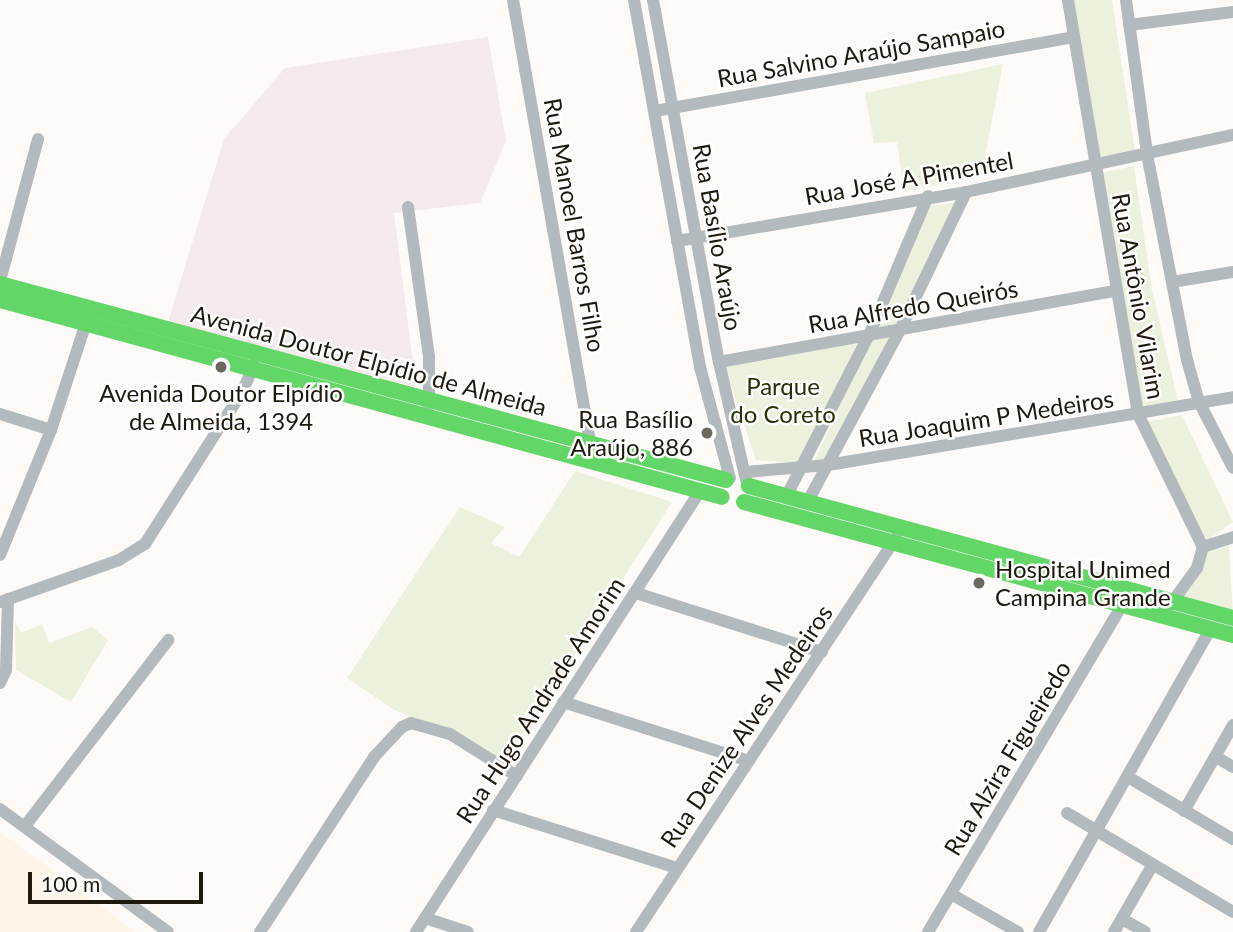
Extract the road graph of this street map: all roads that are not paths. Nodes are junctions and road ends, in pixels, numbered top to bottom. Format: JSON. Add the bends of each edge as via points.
{"nodes":[{"id":1,"x":513,"y":0,"type":"edge"},
{"id":2,"x":634,"y":0,"type":"edge"},
{"id":3,"x":653,"y":0,"type":"edge"},
{"id":4,"x":1068,"y":0,"type":"edge"},
{"id":5,"x":1126,"y":0,"type":"edge"},
{"id":6,"x":1233,"y":12,"type":"edge"},
{"id":7,"x":1129,"y":26,"type":"junction"},
{"id":8,"x":1074,"y":37,"type":"junction"},
{"id":9,"x":674,"y":108,"type":"junction"},
{"id":10,"x":655,"y":111,"type":"junction"},
{"id":11,"x":1233,"y":135,"type":"edge"},
{"id":12,"x":38,"y":139,"type":"dead end"},
{"id":13,"x":1147,"y":154,"type":"junction"},
{"id":14,"x":1096,"y":165,"type":"junction"},
{"id":15,"x":965,"y":192,"type":"junction"},
{"id":16,"x":928,"y":196,"type":"junction"},
{"id":17,"x":408,"y":207,"type":"dead end"},
{"id":18,"x":697,"y":236,"type":"junction"},
{"id":19,"x":677,"y":240,"type":"junction"},
{"id":20,"x":1233,"y":272,"type":"edge"},
{"id":21,"x":1172,"y":282,"type":"junction"},
{"id":22,"x":0,"y":283,"type":"edge"},
{"id":23,"x":1115,"y":291,"type":"junction"},
{"id":24,"x":0,"y":300,"type":"edge"},
{"id":25,"x":88,"y":313,"type":"junction"},
{"id":26,"x":900,"y":330,"type":"junction"},
{"id":27,"x":869,"y":335,"type":"junction"},
{"id":28,"x":254,"y":360,"type":"junction"},
{"id":29,"x":719,"y":362,"type":"junction"},
{"id":30,"x":1233,"y":397,"type":"edge"},
{"id":31,"x":1199,"y":402,"type":"junction"},
{"id":32,"x":428,"y":407,"type":"junction"},
{"id":33,"x":0,"y":414,"type":"edge"},
{"id":34,"x":1138,"y":414,"type":"junction"},
{"id":35,"x":51,"y":430,"type":"junction"},
{"id":36,"x":591,"y":451,"type":"junction"},
{"id":37,"x":828,"y":465,"type":"junction"},
{"id":38,"x":805,"y":467,"type":"junction"},
{"id":39,"x":1233,"y":468,"type":"edge"},
{"id":40,"x":739,"y":479,"type":"junction"},
{"id":41,"x":700,"y":491,"type":"junction"},
{"id":42,"x":787,"y":495,"type":"junction"},
{"id":43,"x":722,"y":497,"type":"junction"},
{"id":44,"x":808,"y":501,"type":"junction"},
{"id":45,"x":744,"y":502,"type":"junction"},
{"id":46,"x":901,"y":528,"type":"junction"},
{"id":47,"x":4,"y":534,"type":"edge"},
{"id":48,"x":1233,"y":537,"type":"edge"},
{"id":49,"x":892,"y":544,"type":"junction"},
{"id":50,"x":1203,"y":547,"type":"junction"},
{"id":51,"x":0,"y":555,"type":"edge"},
{"id":52,"x":636,"y":593,"type":"junction"},
{"id":53,"x":4,"y":600,"type":"edge"},
{"id":54,"x":1172,"y":603,"type":"junction"},
{"id":55,"x":1122,"y":605,"type":"junction"},
{"id":56,"x":1161,"y":616,"type":"junction"},
{"id":57,"x":1233,"y":618,"type":"edge"},
{"id":58,"x":1210,"y":630,"type":"junction"},
{"id":59,"x":1233,"y":635,"type":"edge"},
{"id":60,"x":168,"y":640,"type":"dead end"},
{"id":61,"x":821,"y":652,"type":"junction"},
{"id":62,"x":0,"y":683,"type":"edge"},
{"id":63,"x":563,"y":702,"type":"junction"},
{"id":64,"x":1233,"y":725,"type":"edge"},
{"id":65,"x":1216,"y":757,"type":"junction"},
{"id":66,"x":750,"y":761,"type":"junction"},
{"id":67,"x":1233,"y":767,"type":"edge"},
{"id":68,"x":517,"y":776,"type":"junction"},
{"id":69,"x":1128,"y":777,"type":"junction"},
{"id":70,"x":0,"y":809,"type":"edge"},
{"id":71,"x":493,"y":810,"type":"junction"},
{"id":72,"x":1184,"y":811,"type":"junction"},
{"id":73,"x":1068,"y":813,"type":"dead end"},
{"id":74,"x":25,"y":826,"type":"junction"},
{"id":75,"x":1097,"y":833,"type":"junction"},
{"id":76,"x":1233,"y":839,"type":"edge"},
{"id":77,"x":1152,"y":866,"type":"junction"},
{"id":78,"x":677,"y":868,"type":"junction"},
{"id":79,"x":951,"y":894,"type":"junction"},
{"id":80,"x":1233,"y":912,"type":"edge"},
{"id":81,"x":425,"y":918,"type":"junction"},
{"id":82,"x":1122,"y":919,"type":"junction"},
{"id":83,"x":168,"y":932,"type":"edge"},
{"id":84,"x":260,"y":932,"type":"edge"},
{"id":85,"x":416,"y":932,"type":"edge"},
{"id":86,"x":468,"y":932,"type":"edge"},
{"id":87,"x":636,"y":932,"type":"edge"},
{"id":88,"x":928,"y":932,"type":"edge"},
{"id":89,"x":1018,"y":932,"type":"edge"},
{"id":90,"x":1039,"y":932,"type":"edge"},
{"id":91,"x":1114,"y":932,"type":"edge"},
{"id":92,"x":1145,"y":932,"type":"edge"}],
"edges":[{"from":1,"to":36,"type":"street","name":"Rua Manoel Barros Filho"},
{"from":2,"to":10,"type":"street","name":"Rua Basílio Araújo"},
{"from":3,"to":9,"type":"street","name":"Rua Basílio Araújo"},
{"from":4,"to":8,"type":"street","name":"Rua Antônio Vilarim"},
{"from":5,"to":7,"type":"street","name":"Rua Antônio Vilarim"},
{"from":6,"to":7,"type":"street"},
{"from":7,"to":13,"type":"street","name":"Rua Antônio Vilarim"},
{"from":8,"to":9,"type":"street","name":"Rua Salvino Araújo Sampaio"},
{"from":8,"to":14,"type":"street","name":"Rua Antônio Vilarim"},
{"from":9,"to":10,"type":"street","name":"Rua Salvino Araújo Sampaio"},
{"from":9,"to":18,"type":"street","name":"Rua Basílio Araújo"},
{"from":10,"to":19,"type":"street","name":"Rua Basílio Araújo"},
{"from":11,"to":13,"type":"street","name":"Rua José A Pimentel"},
{"from":12,"to":22,"type":"street"},
{"from":13,"to":14,"type":"street","name":"Rua José A Pimentel"},
{"from":13,"to":21,"type":"street","name":"Rua Antônio Vilarim"},
{"from":14,"to":15,"type":"street","name":"Rua José A Pimentel"},
{"from":14,"to":23,"type":"street","name":"Rua Antônio Vilarim"},
{"from":15,"to":16,"type":"street","name":"Rua José A Pimentel"},
{"from":15,"to":26,"type":"street"},
{"from":16,"to":18,"type":"street","name":"Rua José A Pimentel"},
{"from":16,"to":27,"type":"street"},
{"from":17,"to":32,"type":"street","via":[[429,357]]},
{"from":18,"to":19,"type":"street","name":"Rua José A Pimentel"},
{"from":18,"to":29,"type":"street","name":"Rua Basílio Araújo"},
{"from":19,"to":40,"type":"street","name":"Rua Basílio Araújo","via":[[700,367]]},
{"from":20,"to":21,"type":"street"},
{"from":21,"to":31,"type":"street","name":"Rua Antônio Vilarim"},
{"from":22,"to":25,"type":"main road","name":"Avenida Doutor Elpídio de Almeida"},
{"from":23,"to":26,"type":"street","name":"Rua Alfredo Queirós"},
{"from":23,"to":34,"type":"street","name":"Rua Antônio Vilarim"},
{"from":24,"to":25,"type":"main road","name":"Avenida Doutor Elpídio de Almeida"},
{"from":25,"to":28,"type":"main road","name":"Avenida Doutor Elpídio de Almeida"},
{"from":25,"to":35,"type":"street"},
{"from":26,"to":27,"type":"street","name":"Rua Alfredo Queirós"},
{"from":26,"to":37,"type":"street"},
{"from":27,"to":29,"type":"street","name":"Rua Alfredo Queirós"},
{"from":27,"to":38,"type":"street"},
{"from":28,"to":32,"type":"main road","name":"Avenida Doutor Elpídio de Almeida"},
{"from":28,"to":53,"type":"street","via":[[145,544],[119,560]]},
{"from":29,"to":40,"type":"street","name":"Rua Basílio Araújo"},
{"from":30,"to":31,"type":"street","name":"Rua Joaquim P Medeiros"},
{"from":31,"to":34,"type":"street","name":"Rua Joaquim P Medeiros"},
{"from":31,"to":39,"type":"street","name":"Rua Antônio Vilarim"},
{"from":32,"to":36,"type":"main road","name":"Avenida Doutor Elpídio de Almeida"},
{"from":33,"to":35,"type":"street"},
{"from":34,"to":37,"type":"street","name":"Rua Joaquim P Medeiros"},
{"from":34,"to":50,"type":"street","name":"Rua Antônio Vilarim"},
{"from":35,"to":47,"type":"street"},
{"from":36,"to":40,"type":"main road","name":"Avenida Doutor Elpídio de Almeida"},
{"from":36,"to":41,"type":"main road","name":"Avenida Doutor Elpídio de Almeida"},
{"from":37,"to":38,"type":"street","name":"Rua Joaquim P Medeiros"},
{"from":37,"to":44,"type":"street"},
{"from":38,"to":40,"type":"street","name":"Rua Joaquim P Medeiros"},
{"from":38,"to":42,"type":"street"},
{"from":40,"to":42,"type":"main road","name":"Avenida Doutor Elpídio de Almeida"},
{"from":40,"to":43,"type":"main road"},
{"from":40,"to":45,"type":"main road"},
{"from":41,"to":43,"type":"main road","name":"Avenida Doutor Elpídio de Almeida"},
{"from":41,"to":52,"type":"street","name":"Rua Hugo Andrade Amorim"},
{"from":42,"to":44,"type":"main road","name":"Avenida Doutor Elpídio de Almeida"},
{"from":43,"to":45,"type":"main road","name":"Avenida Doutor Elpídio de Almeida","via":[[732,504]]},
{"from":44,"to":46,"type":"main road","name":"Avenida Doutor Elpídio de Almeida"},
{"from":45,"to":49,"type":"main road"},
{"from":46,"to":49,"type":"street","name":"Rua Denize Alves Medeiros"},
{"from":46,"to":54,"type":"main road","name":"Avenida Doutor Elpídio de Almeida"},
{"from":47,"to":51,"type":"street"},
{"from":48,"to":50,"type":"street"},
{"from":49,"to":55,"type":"main road"},
{"from":49,"to":61,"type":"street","name":"Rua Denize Alves Medeiros"},
{"from":50,"to":54,"type":"street","via":[[1198,568]]},
{"from":52,"to":61,"type":"street"},
{"from":52,"to":63,"type":"street","name":"Rua Hugo Andrade Amorim"},
{"from":53,"to":62,"type":"street","via":[[6,670]]},
{"from":54,"to":56,"type":"street"},
{"from":54,"to":57,"type":"main road","name":"Avenida Doutor Elpídio de Almeida"},
{"from":55,"to":56,"type":"main road"},
{"from":55,"to":79,"type":"street","name":"Rua Alzira Figueiredo"},
{"from":56,"to":58,"type":"main road"},
{"from":58,"to":59,"type":"main road"},
{"from":58,"to":69,"type":"street"},
{"from":60,"to":74,"type":"street"},
{"from":61,"to":66,"type":"street","name":"Rua Denize Alves Medeiros"},
{"from":63,"to":66,"type":"street"},
{"from":63,"to":68,"type":"street","name":"Rua Hugo Andrade Amorim"},
{"from":64,"to":65,"type":"street"},
{"from":65,"to":67,"type":"street"},
{"from":65,"to":72,"type":"street"},
{"from":66,"to":78,"type":"street","name":"Rua Denize Alves Medeiros"},
{"from":68,"to":71,"type":"street","name":"Rua Hugo Andrade Amorim"},
{"from":68,"to":84,"type":"street","via":[[460,739],[411,723],[393,734],[374,757]]},
{"from":69,"to":72,"type":"street"},
{"from":69,"to":75,"type":"street"},
{"from":70,"to":74,"type":"street"},
{"from":71,"to":78,"type":"street"},
{"from":71,"to":81,"type":"street","name":"Rua Hugo Andrade Amorim"},
{"from":72,"to":76,"type":"street"},
{"from":73,"to":75,"type":"street"},
{"from":74,"to":83,"type":"street"},
{"from":75,"to":77,"type":"street"},
{"from":75,"to":90,"type":"street"},
{"from":77,"to":80,"type":"street"},
{"from":77,"to":82,"type":"street"},
{"from":78,"to":87,"type":"street","name":"Rua Denize Alves Medeiros"},
{"from":79,"to":88,"type":"street","name":"Rua Alzira Figueiredo"},
{"from":79,"to":89,"type":"street"},
{"from":81,"to":85,"type":"street","name":"Rua Hugo Andrade Amorim"},
{"from":81,"to":86,"type":"street"},
{"from":82,"to":91,"type":"street"},
{"from":82,"to":92,"type":"street"}]}
